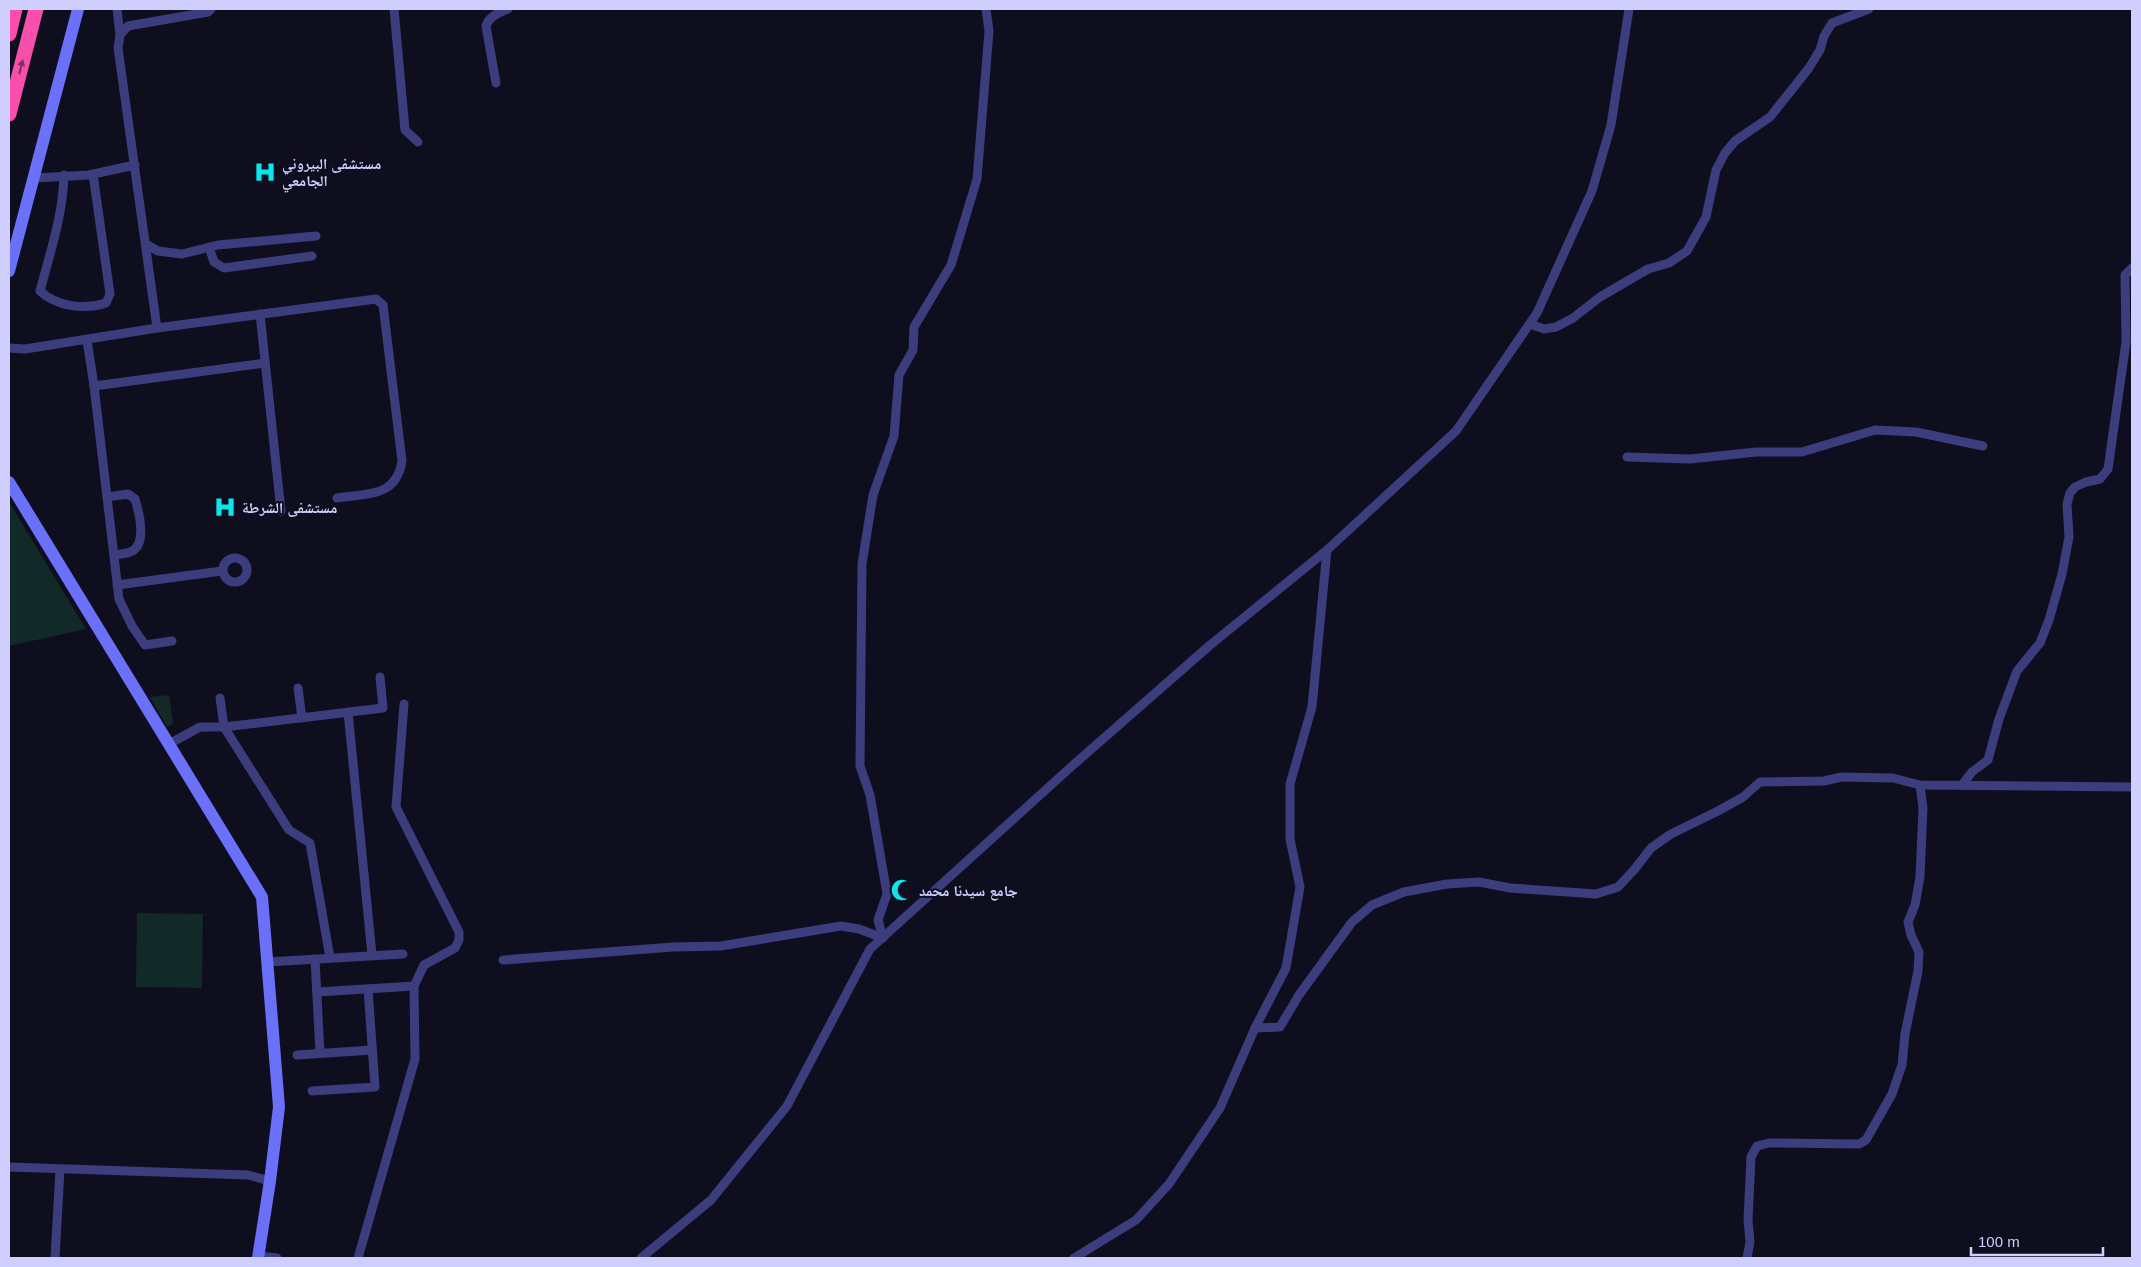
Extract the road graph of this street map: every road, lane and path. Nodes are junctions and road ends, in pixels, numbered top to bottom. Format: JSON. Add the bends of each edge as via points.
{"nodes":[{"id":1,"x":15,"y":9,"type":"edge"},
{"id":2,"x":36,"y":9,"type":"edge"},
{"id":3,"x":78,"y":9,"type":"edge"},
{"id":4,"x":117,"y":9,"type":"edge"},
{"id":5,"x":211,"y":9,"type":"edge"},
{"id":6,"x":394,"y":9,"type":"edge"},
{"id":7,"x":508,"y":9,"type":"edge"},
{"id":8,"x":986,"y":9,"type":"edge"},
{"id":9,"x":1629,"y":9,"type":"edge"},
{"id":10,"x":1869,"y":9,"type":"edge"},
{"id":11,"x":9,"y":34,"type":"edge"},
{"id":12,"x":120,"y":34,"type":"junction"},
{"id":13,"x":496,"y":83,"type":"dead end"},
{"id":14,"x":9,"y":114,"type":"edge"},
{"id":15,"x":418,"y":142,"type":"dead end"},
{"id":16,"x":135,"y":165,"type":"junction"},
{"id":17,"x":93,"y":174,"type":"junction"},
{"id":18,"x":64,"y":176,"type":"junction"},
{"id":19,"x":34,"y":178,"type":"junction"},
{"id":20,"x":316,"y":236,"type":"dead end"},
{"id":21,"x":146,"y":244,"type":"junction"},
{"id":22,"x":209,"y":247,"type":"junction"},
{"id":23,"x":312,"y":256,"type":"dead end"},
{"id":24,"x":2132,"y":268,"type":"edge"},
{"id":25,"x":9,"y":270,"type":"edge"},
{"id":26,"x":260,"y":314,"type":"junction"},
{"id":27,"x":1530,"y":324,"type":"junction"},
{"id":28,"x":157,"y":328,"type":"junction"},
{"id":29,"x":86,"y":340,"type":"junction"},
{"id":30,"x":9,"y":348,"type":"edge"},
{"id":31,"x":266,"y":363,"type":"junction"},
{"id":32,"x":94,"y":386,"type":"junction"},
{"id":33,"x":1984,"y":446,"type":"dead end"},
{"id":34,"x":1627,"y":457,"type":"dead end"},
{"id":35,"x":9,"y":482,"type":"edge"},
{"id":36,"x":107,"y":497,"type":"junction"},
{"id":37,"x":337,"y":498,"type":"dead end"},
{"id":38,"x":281,"y":511,"type":"dead end"},
{"id":39,"x":1327,"y":550,"type":"junction"},
{"id":40,"x":114,"y":555,"type":"junction"},
{"id":41,"x":222,"y":571,"type":"dead end"},
{"id":42,"x":117,"y":586,"type":"junction"},
{"id":43,"x":172,"y":642,"type":"dead end"},
{"id":44,"x":380,"y":677,"type":"dead end"},
{"id":45,"x":298,"y":688,"type":"dead end"},
{"id":46,"x":220,"y":698,"type":"dead end"},
{"id":47,"x":404,"y":704,"type":"dead end"},
{"id":48,"x":348,"y":712,"type":"junction"},
{"id":49,"x":302,"y":718,"type":"junction"},
{"id":50,"x":224,"y":727,"type":"junction"},
{"id":51,"x":169,"y":744,"type":"junction"},
{"id":52,"x":1920,"y":785,"type":"junction"},
{"id":53,"x":1962,"y":785,"type":"junction"},
{"id":54,"x":2132,"y":787,"type":"edge"},
{"id":55,"x":883,"y":938,"type":"junction"},
{"id":56,"x":402,"y":954,"type":"dead end"},
{"id":57,"x":372,"y":955,"type":"junction"},
{"id":58,"x":330,"y":958,"type":"junction"},
{"id":59,"x":314,"y":959,"type":"junction"},
{"id":60,"x":502,"y":960,"type":"dead end"},
{"id":61,"x":267,"y":962,"type":"junction"},
{"id":62,"x":414,"y":986,"type":"junction"},
{"id":63,"x":368,"y":989,"type":"junction"},
{"id":64,"x":317,"y":992,"type":"junction"},
{"id":65,"x":1255,"y":1028,"type":"junction"},
{"id":66,"x":372,"y":1050,"type":"junction"},
{"id":67,"x":320,"y":1053,"type":"junction"},
{"id":68,"x":297,"y":1055,"type":"dead end"},
{"id":69,"x":312,"y":1091,"type":"dead end"},
{"id":70,"x":9,"y":1167,"type":"edge"},
{"id":71,"x":60,"y":1170,"type":"junction"},
{"id":72,"x":270,"y":1181,"type":"junction"},
{"id":73,"x":258,"y":1257,"type":"edge"},
{"id":74,"x":55,"y":1258,"type":"edge"},
{"id":75,"x":276,"y":1258,"type":"edge"},
{"id":76,"x":358,"y":1258,"type":"edge"},
{"id":77,"x":642,"y":1258,"type":"edge"},
{"id":78,"x":1074,"y":1258,"type":"edge"},
{"id":79,"x":1747,"y":1258,"type":"edge"}],
"edges":[{"from":1,"to":11,"type":"highway"},
{"from":14,"to":2,"type":"highway","one_way":true},
{"from":3,"to":19,"type":"street"},
{"from":4,"to":12,"type":"street"},
{"from":5,"to":12,"type":"street","via":[[128,26]]},
{"from":6,"to":15,"type":"street","via":[[405,130]]},
{"from":7,"to":13,"type":"street","via":[[493,16],[486,26]]},
{"from":8,"to":55,"type":"street","via":[[989,31],[977,179],[950,265],[914,327],[912,350],[899,375],[894,436],[872,495],[862,564],[860,766],[870,794],[887,894],[878,920]]},
{"from":9,"to":27,"type":"street","via":[[1611,125],[1592,191]]},
{"from":10,"to":27,"type":"street","via":[[1832,24],[1809,68],[1770,118],[1735,141],[1725,153],[1716,170],[1706,217],[1687,251],[1669,263],[1648,269],[1556,327],[1544,329]]},
{"from":12,"to":16,"type":"street","via":[[118,48]]},
{"from":16,"to":17,"type":"street"},
{"from":16,"to":21,"type":"street"},
{"from":17,"to":18,"type":"street"},
{"from":17,"to":18,"type":"street","via":[[110,294],[106,303],[94,307],[69,305],[47,298],[40,291],[64,196]]},
{"from":18,"to":19,"type":"street"},
{"from":19,"to":25,"type":"street"},
{"from":20,"to":22,"type":"street"},
{"from":21,"to":22,"type":"street","via":[[158,251],[182,254]]},
{"from":21,"to":28,"type":"street"},
{"from":22,"to":23,"type":"street","via":[[214,262],[224,268]]},
{"from":24,"to":53,"type":"street","via":[[2125,275],[2126,342],[2108,470],[2100,479],[2086,482],[2070,493],[2067,504],[2070,537],[2040,643],[2017,671],[1988,760]]},
{"from":26,"to":28,"type":"street"},
{"from":26,"to":31,"type":"street"},
{"from":26,"to":37,"type":"street","via":[[376,299],[383,304],[402,461],[400,475],[392,486],[379,491]]},
{"from":27,"to":39,"type":"street","via":[[1456,431]]},
{"from":28,"to":29,"type":"street"},
{"from":29,"to":30,"type":"street","via":[[25,349]]},
{"from":29,"to":32,"type":"street"},
{"from":31,"to":32,"type":"street"},
{"from":31,"to":38,"type":"street"},
{"from":32,"to":36,"type":"street"},
{"from":33,"to":34,"type":"street","via":[[1916,432],[1875,430],[1802,452],[1756,452],[1690,459]]},
{"from":35,"to":51,"type":"street"},
{"from":36,"to":40,"type":"street"},
{"from":36,"to":40,"type":"street","via":[[128,494],[135,499],[141,532],[132,552]]},
{"from":39,"to":55,"type":"street","via":[[1209,646]]},
{"from":39,"to":65,"type":"street","via":[[1312,707],[1290,784],[1290,839],[1300,887],[1286,968]]},
{"from":40,"to":42,"type":"street"},
{"from":41,"to":42,"type":"street"},
{"from":42,"to":43,"type":"street","via":[[119,599],[145,645]]},
{"from":44,"to":48,"type":"street","via":[[383,708]]},
{"from":45,"to":49,"type":"street"},
{"from":46,"to":50,"type":"street"},
{"from":47,"to":62,"type":"street","via":[[396,807],[459,932],[454,948],[424,965]]},
{"from":48,"to":49,"type":"street"},
{"from":48,"to":57,"type":"street"},
{"from":49,"to":50,"type":"street"},
{"from":50,"to":51,"type":"street","via":[[200,727]]},
{"from":50,"to":58,"type":"street","via":[[289,830],[310,843]]},
{"from":51,"to":61,"type":"street","via":[[262,897]]},
{"from":52,"to":53,"type":"street"},
{"from":52,"to":65,"type":"street","via":[[1893,778],[1867,777],[1760,782],[1742,797],[1671,834],[1651,848],[1618,887],[1596,894],[1510,888],[1479,882],[1404,892],[1372,905],[1352,922],[1298,995],[1280,1027]]},
{"from":52,"to":79,"type":"street","via":[[1923,808],[1920,877],[1908,922],[1919,952],[1918,971],[1902,1065],[1892,1094],[1866,1140],[1859,1144],[1769,1143],[1757,1146],[1751,1157]]},
{"from":53,"to":54,"type":"street"},
{"from":55,"to":60,"type":"street","via":[[841,926],[721,946]]},
{"from":55,"to":77,"type":"street","via":[[870,949],[787,1106],[711,1200]]},
{"from":56,"to":57,"type":"street"},
{"from":57,"to":58,"type":"street"},
{"from":58,"to":59,"type":"street"},
{"from":59,"to":61,"type":"street"},
{"from":59,"to":64,"type":"street"},
{"from":61,"to":72,"type":"street","via":[[279,1107]]},
{"from":62,"to":63,"type":"street"},
{"from":62,"to":76,"type":"street","via":[[415,1059]]},
{"from":63,"to":64,"type":"street"},
{"from":63,"to":66,"type":"street"},
{"from":64,"to":67,"type":"street"},
{"from":65,"to":78,"type":"street","via":[[1220,1108],[1169,1184],[1136,1220]]},
{"from":66,"to":67,"type":"street"},
{"from":66,"to":69,"type":"street","via":[[374,1088]]},
{"from":67,"to":68,"type":"street"},
{"from":70,"to":71,"type":"street"},
{"from":71,"to":72,"type":"street","via":[[248,1175]]},
{"from":71,"to":74,"type":"street"},
{"from":72,"to":73,"type":"street"},
{"from":73,"to":75,"type":"street"}]}
